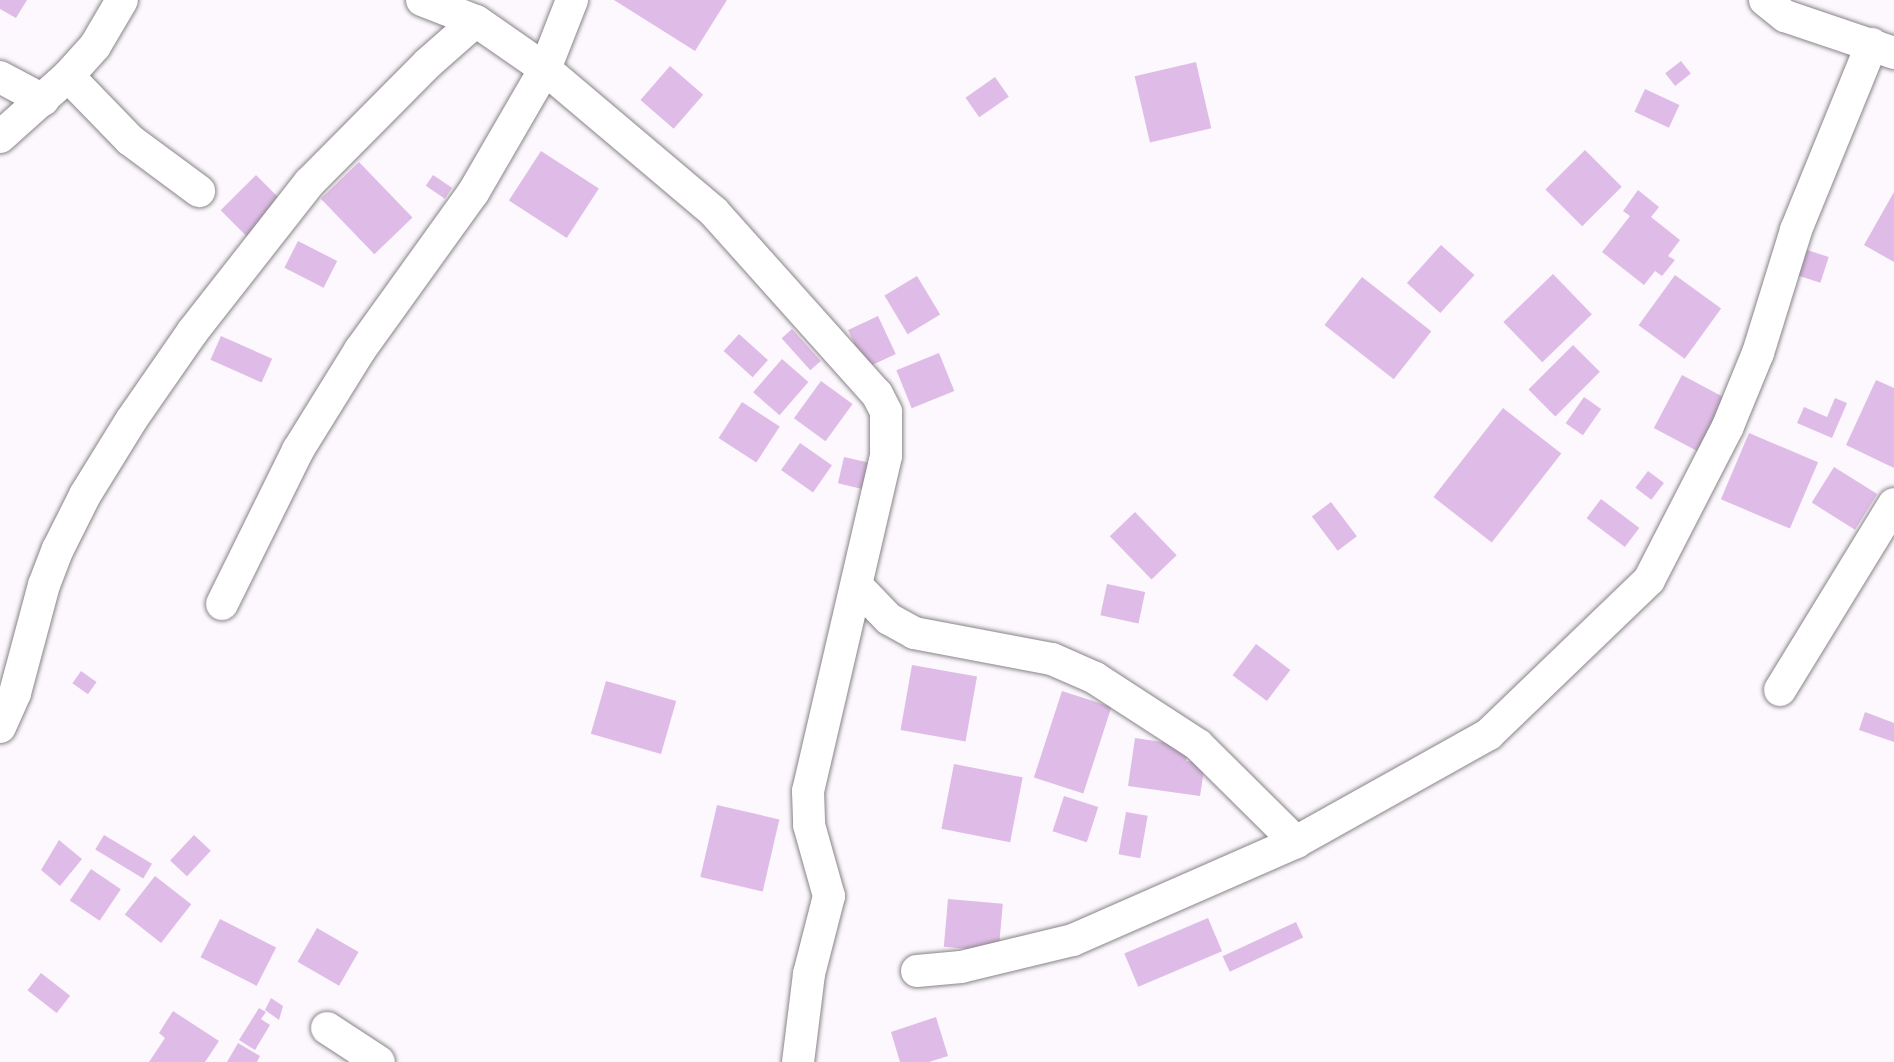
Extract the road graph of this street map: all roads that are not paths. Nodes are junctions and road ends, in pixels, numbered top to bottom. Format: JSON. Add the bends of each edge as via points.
{"nodes":[{"id":1,"x":122,"y":0,"type":"edge"},
{"id":2,"x":422,"y":0,"type":"edge"},
{"id":3,"x":572,"y":0,"type":"edge"},
{"id":4,"x":1765,"y":0,"type":"edge"},
{"id":5,"x":476,"y":21,"type":"junction"},
{"id":6,"x":1883,"y":49,"type":"edge"},
{"id":7,"x":545,"y":69,"type":"junction"},
{"id":8,"x":68,"y":76,"type":"junction"},
{"id":9,"x":0,"y":77,"type":"edge"},
{"id":10,"x":43,"y":100,"type":"junction"},
{"id":11,"x":0,"y":137,"type":"edge"},
{"id":12,"x":199,"y":191,"type":"dead end"},
{"id":13,"x":1894,"y":504,"type":"edge"},
{"id":14,"x":857,"y":586,"type":"junction"},
{"id":15,"x":222,"y":604,"type":"dead end"},
{"id":16,"x":1780,"y":690,"type":"dead end"},
{"id":17,"x":0,"y":727,"type":"edge"},
{"id":18,"x":1296,"y":842,"type":"junction"},
{"id":19,"x":917,"y":971,"type":"dead end"},
{"id":20,"x":327,"y":1028,"type":"dead end"},
{"id":21,"x":379,"y":1062,"type":"edge"},
{"id":22,"x":798,"y":1062,"type":"edge"}],
"edges":[{"from":1,"to":8,"type":"street","via":[[94,46]]},
{"from":2,"to":5,"type":"street"},
{"from":3,"to":7,"type":"street"},
{"from":4,"to":6,"type":"street","via":[[1785,16]]},
{"from":5,"to":7,"type":"street"},
{"from":5,"to":17,"type":"street","via":[[309,183],[193,331],[132,419],[58,549],[30,631],[15,694]]},
{"from":6,"to":18,"type":"street","via":[[1796,230],[1758,353],[1728,426],[1649,580],[1489,734]]},
{"from":7,"to":14,"type":"street","via":[[715,212],[877,394],[888,419],[886,456]]},
{"from":7,"to":15,"type":"street","via":[[441,243],[360,350],[298,450]]},
{"from":8,"to":10,"type":"street"},
{"from":8,"to":12,"type":"street","via":[[130,140]]},
{"from":9,"to":10,"type":"street"},
{"from":10,"to":11,"type":"street"},
{"from":13,"to":16,"type":"street"},
{"from":14,"to":18,"type":"street","via":[[888,619],[914,633],[1052,659],[1095,678],[1198,745]]},
{"from":14,"to":22,"type":"street","via":[[808,791],[809,825],[829,896],[808,974]]},
{"from":18,"to":19,"type":"street","via":[[1073,940],[961,967]]},
{"from":20,"to":21,"type":"street"}]}
